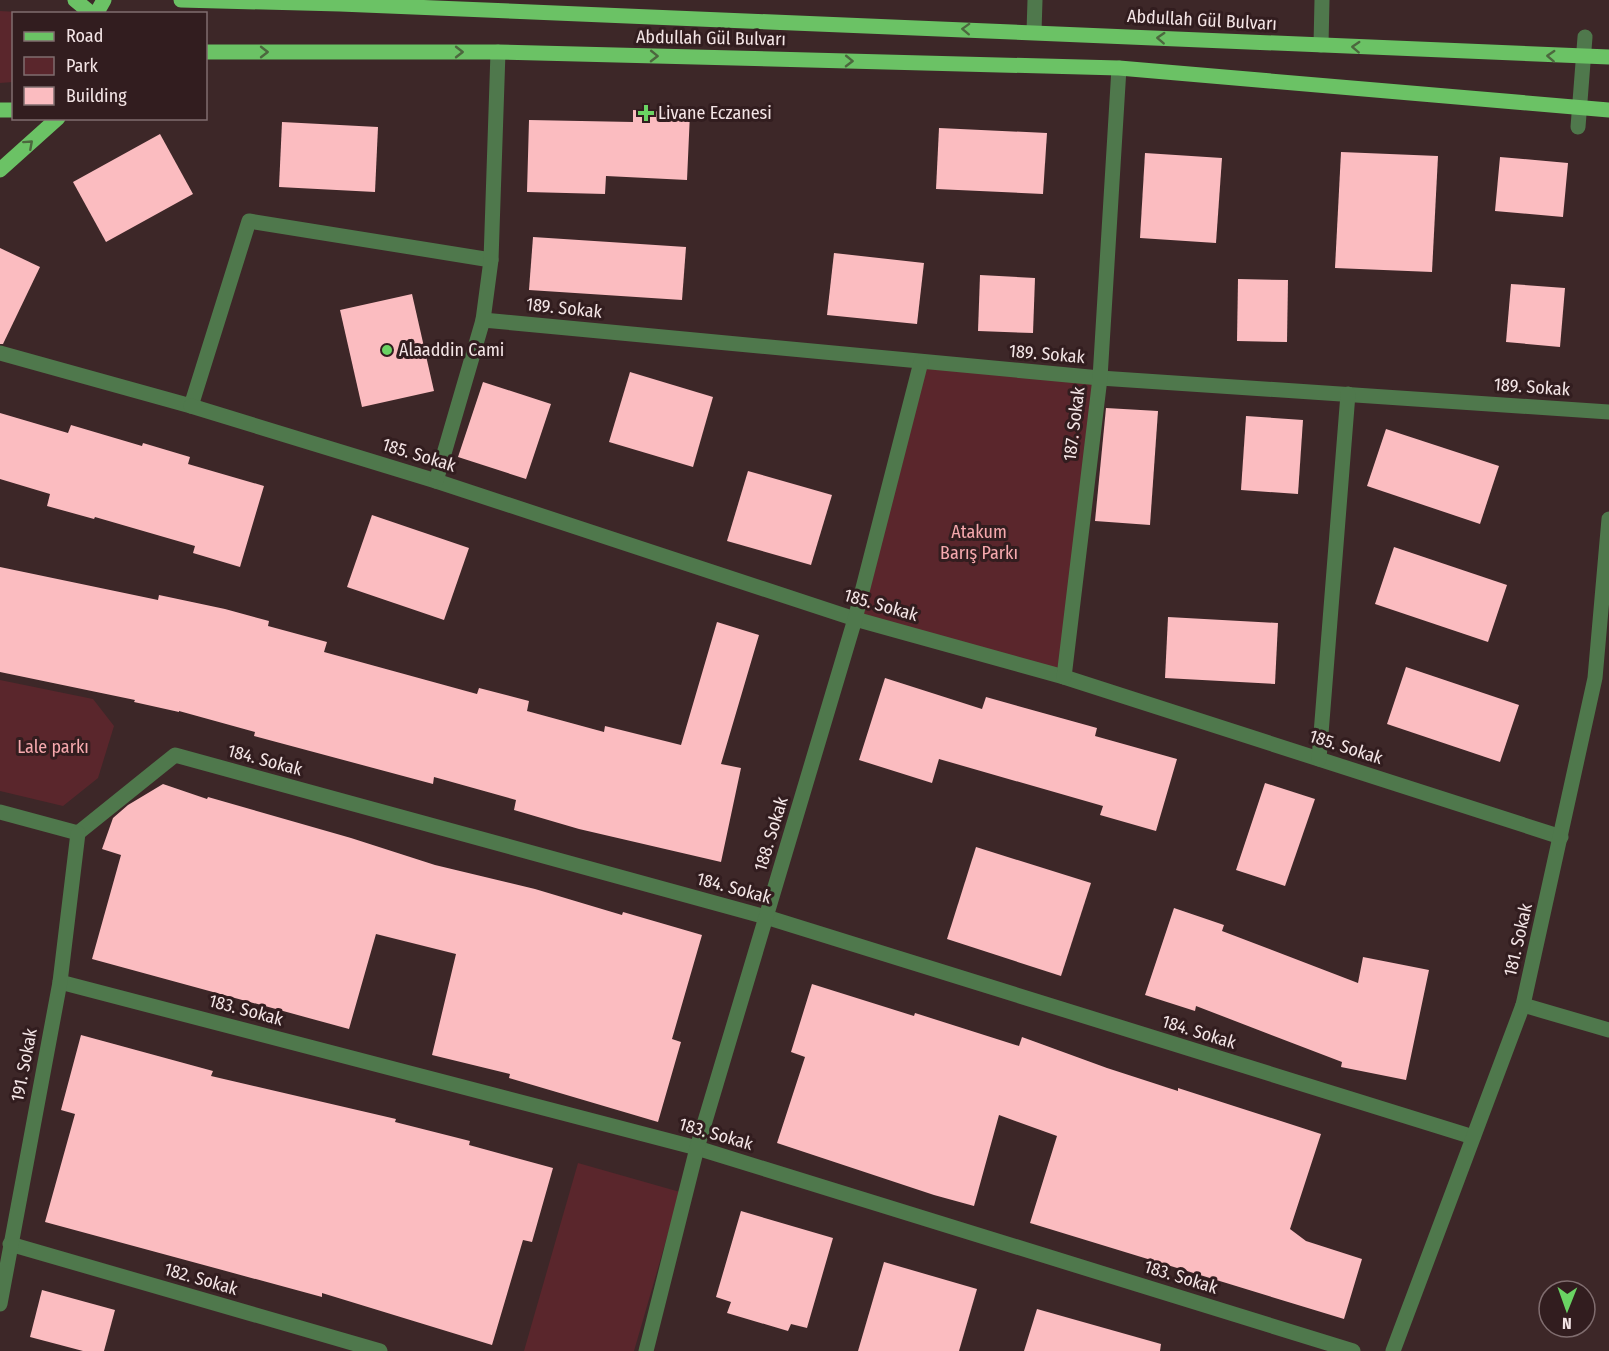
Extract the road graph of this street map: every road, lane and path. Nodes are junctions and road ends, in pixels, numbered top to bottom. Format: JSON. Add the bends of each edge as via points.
{"nodes":[{"id":1,"x":75,"y":0,"type":"edge"},
{"id":2,"x":181,"y":0,"type":"edge"},
{"id":3,"x":1035,"y":0,"type":"edge"},
{"id":4,"x":1322,"y":0,"type":"edge"},
{"id":5,"x":341,"y":2,"type":"edge"},
{"id":6,"x":91,"y":12,"type":"edge"},
{"id":7,"x":1034,"y":32,"type":"junction"},
{"id":8,"x":1585,"y":37,"type":"dead end"},
{"id":9,"x":1321,"y":45,"type":"junction"},
{"id":10,"x":207,"y":52,"type":"edge"},
{"id":11,"x":498,"y":52,"type":"junction"},
{"id":12,"x":1583,"y":57,"type":"junction"},
{"id":13,"x":1609,"y":57,"type":"edge"},
{"id":14,"x":1119,"y":68,"type":"junction"},
{"id":15,"x":1578,"y":107,"type":"junction"},
{"id":16,"x":1609,"y":110,"type":"edge"},
{"id":17,"x":56,"y":120,"type":"edge"},
{"id":18,"x":1578,"y":127,"type":"dead end"},
{"id":19,"x":0,"y":170,"type":"edge"},
{"id":20,"x":491,"y":260,"type":"junction"},
{"id":21,"x":483,"y":320,"type":"junction"},
{"id":22,"x":0,"y":353,"type":"edge"},
{"id":23,"x":921,"y":362,"type":"junction"},
{"id":24,"x":1100,"y":378,"type":"junction"},
{"id":25,"x":1348,"y":394,"type":"junction"},
{"id":26,"x":191,"y":406,"type":"junction"},
{"id":27,"x":1609,"y":412,"type":"edge"},
{"id":28,"x":436,"y":481,"type":"junction"},
{"id":29,"x":1609,"y":519,"type":"edge"},
{"id":30,"x":855,"y":618,"type":"junction"},
{"id":31,"x":1064,"y":677,"type":"junction"},
{"id":32,"x":1319,"y":759,"type":"junction"},
{"id":33,"x":0,"y":812,"type":"edge"},
{"id":34,"x":78,"y":833,"type":"junction"},
{"id":35,"x":1561,"y":837,"type":"junction"},
{"id":36,"x":766,"y":917,"type":"junction"},
{"id":37,"x":60,"y":982,"type":"junction"},
{"id":38,"x":1523,"y":1005,"type":"junction"},
{"id":39,"x":1609,"y":1030,"type":"edge"},
{"id":40,"x":1473,"y":1137,"type":"junction"},
{"id":41,"x":697,"y":1148,"type":"junction"},
{"id":42,"x":10,"y":1244,"type":"junction"},
{"id":43,"x":0,"y":1304,"type":"edge"},
{"id":44,"x":380,"y":1351,"type":"edge"},
{"id":45,"x":646,"y":1351,"type":"edge"},
{"id":46,"x":1353,"y":1351,"type":"edge"},
{"id":47,"x":1393,"y":1351,"type":"edge"}],
"edges":[{"from":1,"to":6,"type":"main road"},
{"from":2,"to":5,"type":"main road","name":"Abdullah Gül Bulvarı"},
{"from":3,"to":7,"type":"street"},
{"from":4,"to":9,"type":"street"},
{"from":7,"to":5,"type":"main road","name":"Abdullah Gül Bulvarı","one_way":true},
{"from":9,"to":7,"type":"main road","name":"Abdullah Gül Bulvarı","one_way":true},
{"from":8,"to":12,"type":"street"},
{"from":12,"to":9,"type":"main road","name":"Abdullah Gül Bulvarı","one_way":true},
{"from":10,"to":11,"type":"main road","name":"Abdullah Gül Bulvarı","one_way":true},
{"from":11,"to":14,"type":"main road","name":"Abdullah Gül Bulvarı","one_way":true},
{"from":11,"to":20,"type":"street"},
{"from":12,"to":13,"type":"main road","name":"Abdullah Gül Bulvarı"},
{"from":12,"to":15,"type":"street"},
{"from":14,"to":15,"type":"main road","name":"Abdullah Gül Bulvarı"},
{"from":14,"to":24,"type":"street","name":"187. Sokak"},
{"from":15,"to":16,"type":"main road","name":"Abdullah Gül Bulvarı"},
{"from":15,"to":18,"type":"street"},
{"from":19,"to":17,"type":"main road","one_way":true},
{"from":20,"to":21,"type":"street"},
{"from":20,"to":26,"type":"street","via":[[249,221]]},
{"from":21,"to":23,"type":"street","name":"189. Sokak"},
{"from":21,"to":28,"type":"street"},
{"from":22,"to":26,"type":"street","name":"185. Sokak"},
{"from":23,"to":24,"type":"street","name":"189. Sokak"},
{"from":23,"to":30,"type":"street","name":"188. Sokak"},
{"from":24,"to":25,"type":"street","name":"189. Sokak"},
{"from":24,"to":31,"type":"street","name":"187. Sokak"},
{"from":25,"to":27,"type":"street","name":"189. Sokak"},
{"from":25,"to":32,"type":"street"},
{"from":26,"to":28,"type":"street","name":"185. Sokak"},
{"from":28,"to":30,"type":"street","name":"185. Sokak"},
{"from":29,"to":35,"type":"street","name":"181. Sokak","via":[[1595,678]]},
{"from":30,"to":31,"type":"street","name":"185. Sokak"},
{"from":30,"to":36,"type":"street","name":"188. Sokak"},
{"from":31,"to":32,"type":"street","name":"185. Sokak"},
{"from":32,"to":35,"type":"street","name":"185. Sokak"},
{"from":33,"to":34,"type":"street"},
{"from":34,"to":36,"type":"street","name":"184. Sokak","via":[[175,756]]},
{"from":34,"to":37,"type":"street","name":"191. Sokak"},
{"from":35,"to":38,"type":"street","name":"181. Sokak"},
{"from":36,"to":40,"type":"street","name":"184. Sokak"},
{"from":36,"to":41,"type":"street","name":"188. Sokak"},
{"from":37,"to":41,"type":"street","name":"183. Sokak"},
{"from":37,"to":42,"type":"street","name":"191. Sokak"},
{"from":38,"to":39,"type":"street"},
{"from":38,"to":40,"type":"street","name":"181. Sokak"},
{"from":40,"to":47,"type":"street","name":"181. Sokak"},
{"from":41,"to":45,"type":"street","name":"188. Sokak"},
{"from":41,"to":46,"type":"street","name":"183. Sokak"},
{"from":42,"to":43,"type":"street","name":"191. Sokak"},
{"from":42,"to":44,"type":"street","name":"182. Sokak"}]}
